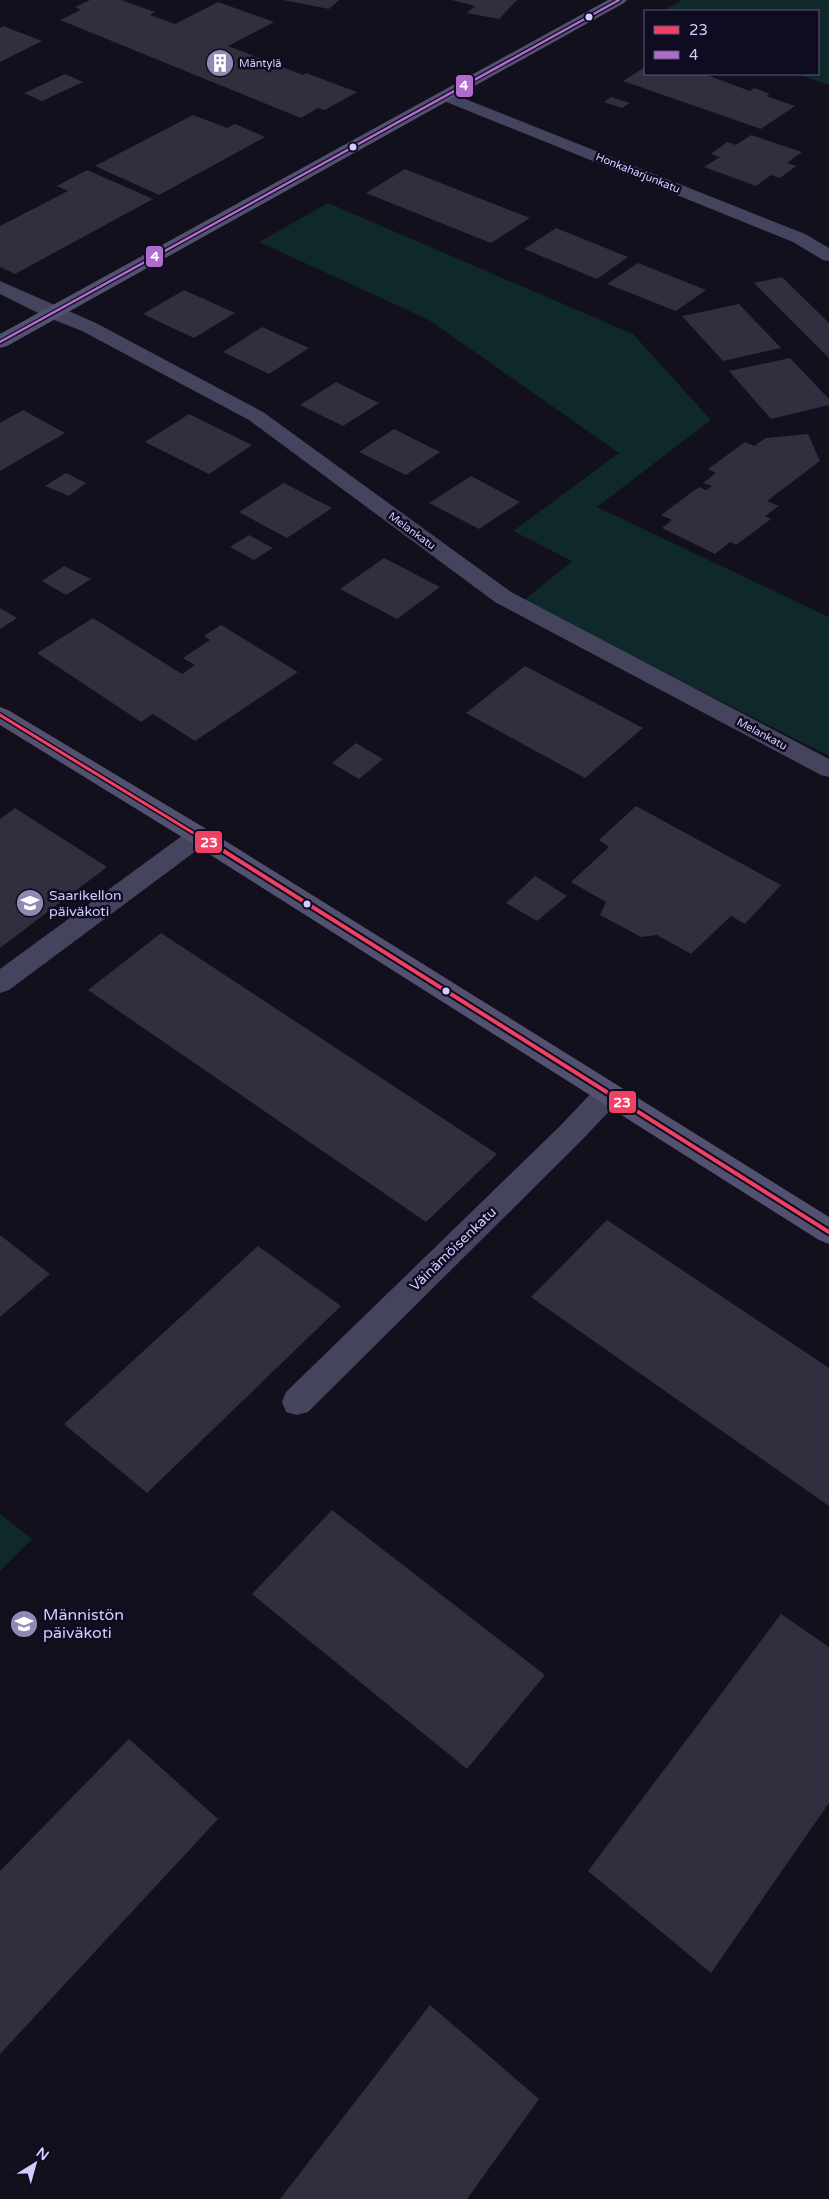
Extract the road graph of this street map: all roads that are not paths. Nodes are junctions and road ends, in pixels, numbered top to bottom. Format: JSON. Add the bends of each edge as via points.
{"nodes":[{"id":1,"x":619,"y":0,"type":"edge"},
{"id":2,"x":445,"y":96,"type":"junction"},
{"id":3,"x":829,"y":256,"type":"edge"},
{"id":4,"x":0,"y":287,"type":"edge"},
{"id":5,"x":51,"y":312,"type":"junction"},
{"id":6,"x":0,"y":342,"type":"edge"},
{"id":7,"x":0,"y":715,"type":"edge"},
{"id":8,"x":829,"y":769,"type":"edge"},
{"id":9,"x":199,"y":836,"type":"junction"},
{"id":10,"x":0,"y":983,"type":"edge"},
{"id":11,"x":607,"y":1095,"type":"junction"},
{"id":12,"x":829,"y":1232,"type":"edge"},
{"id":13,"x":297,"y":1402,"type":"dead end"}],
"edges":[{"from":1,"to":2,"type":"main road"},
{"from":2,"to":3,"type":"street","name":"Honkaharjunkatu","via":[[799,238]]},
{"from":2,"to":5,"type":"main road"},
{"from":4,"to":5,"type":"street","name":"Melankatu"},
{"from":5,"to":6,"type":"main road"},
{"from":5,"to":8,"type":"street","name":"Melankatu","via":[[89,327],[256,416],[503,598]]},
{"from":7,"to":9,"type":"main road"},
{"from":9,"to":10,"type":"street"},
{"from":9,"to":11,"type":"main road"},
{"from":11,"to":12,"type":"main road"},
{"from":11,"to":13,"type":"street","name":"Väinämöisenkatu"}]}
